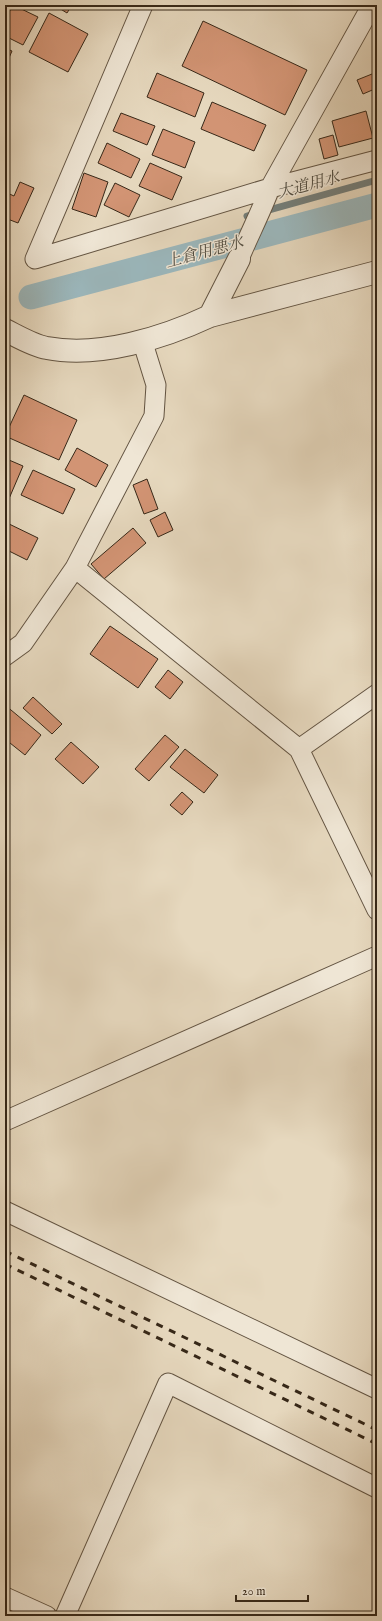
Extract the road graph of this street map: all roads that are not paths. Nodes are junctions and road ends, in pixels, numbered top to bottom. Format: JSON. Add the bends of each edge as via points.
{"nodes":[{"id":1,"x":143,"y":5,"type":"edge"},
{"id":2,"x":372,"y":5,"type":"edge"},
{"id":3,"x":377,"y":160,"type":"edge"},
{"id":4,"x":270,"y":188,"type":"junction"},
{"id":5,"x":239,"y":259,"type":"joint"},
{"id":6,"x":377,"y":272,"type":"edge"},
{"id":7,"x":210,"y":316,"type":"junction"},
{"id":8,"x":5,"y":330,"type":"edge"},
{"id":9,"x":142,"y":340,"type":"junction"},
{"id":10,"x":75,"y":568,"type":"junction"},
{"id":11,"x":5,"y":656,"type":"edge"},
{"id":12,"x":377,"y":694,"type":"edge"},
{"id":13,"x":299,"y":749,"type":"junction"},
{"id":14,"x":377,"y":910,"type":"edge"},
{"id":15,"x":377,"y":956,"type":"edge"},
{"id":16,"x":5,"y":1121,"type":"edge"},
{"id":17,"x":5,"y":1211,"type":"edge"},
{"id":18,"x":377,"y":1389,"type":"edge"},
{"id":19,"x":377,"y":1488,"type":"edge"},
{"id":20,"x":5,"y":1597,"type":"edge"},
{"id":21,"x":47,"y":1616,"type":"edge"},
{"id":22,"x":65,"y":1616,"type":"edge"}],
"edges":[{"from":1,"to":4,"type":"street","via":[[35,259]]},
{"from":2,"to":4,"type":"street"},
{"from":3,"to":4,"type":"street"},
{"from":4,"to":5,"type":"street"},
{"from":5,"to":7,"type":"street"},
{"from":6,"to":7,"type":"street"},
{"from":7,"to":9,"type":"street","via":[[185,328]]},
{"from":8,"to":9,"type":"street","via":[[46,348],[79,351],[118,347]]},
{"from":9,"to":10,"type":"street","via":[[156,386],[154,416]]},
{"from":10,"to":11,"type":"street","via":[[22,643]]},
{"from":10,"to":13,"type":"street"},
{"from":12,"to":13,"type":"street"},
{"from":13,"to":14,"type":"street"},
{"from":15,"to":16,"type":"street"},
{"from":17,"to":18,"type":"street"},
{"from":19,"to":22,"type":"street","via":[[168,1383]]},
{"from":20,"to":21,"type":"street"}]}
